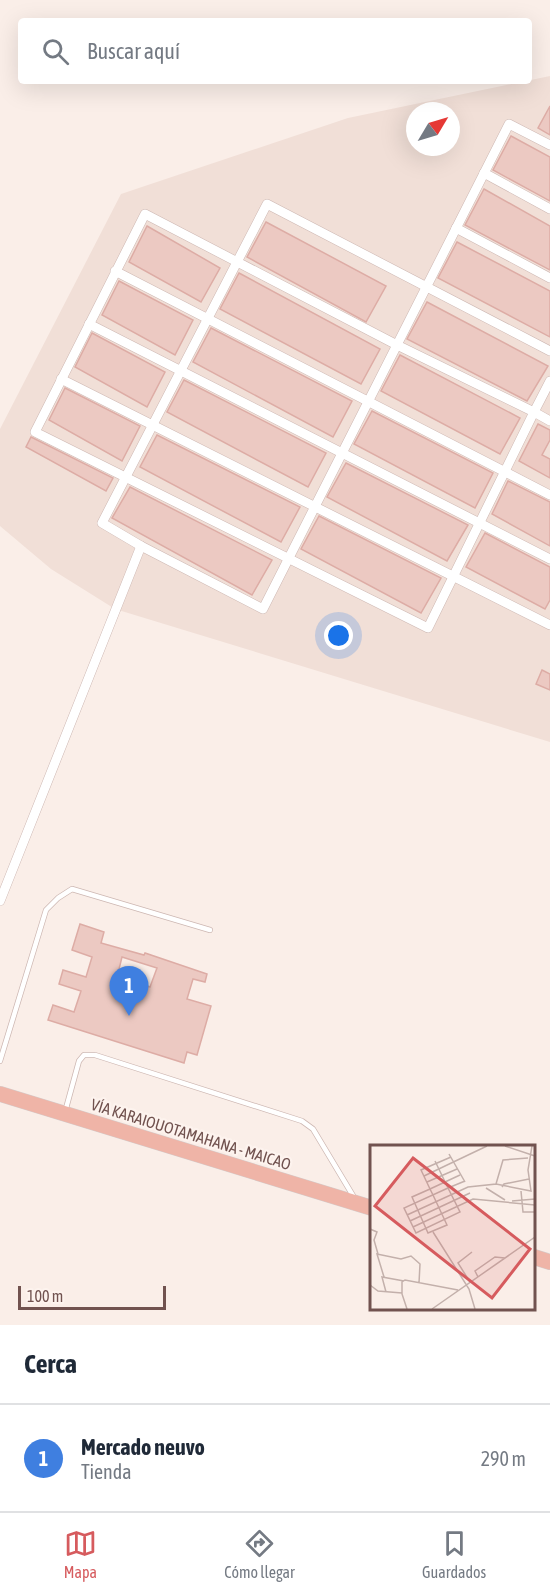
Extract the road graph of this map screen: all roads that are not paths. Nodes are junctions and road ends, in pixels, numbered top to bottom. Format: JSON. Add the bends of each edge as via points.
{"nodes":[{"id":1,"x":550,"y":145,"type":"edge"},
{"id":2,"x":484,"y":173,"type":"junction"},
{"id":3,"x":550,"y":209,"type":"edge"},
{"id":4,"x":456,"y":228,"type":"junction"},
{"id":5,"x":237,"y":262,"type":"junction"},
{"id":6,"x":115,"y":271,"type":"junction"},
{"id":7,"x":550,"y":278,"type":"edge"},
{"id":8,"x":427,"y":287,"type":"junction"},
{"id":9,"x":208,"y":318,"type":"junction"},
{"id":10,"x":89,"y":324,"type":"junction"},
{"id":11,"x":397,"y":345,"type":"junction"},
{"id":12,"x":550,"y":351,"type":"edge"},
{"id":13,"x":181,"y":371,"type":"junction"},
{"id":14,"x":61,"y":379,"type":"junction"},
{"id":15,"x":550,"y":381,"type":"edge"},
{"id":16,"x":369,"y":401,"type":"junction"},
{"id":17,"x":534,"y":412,"type":"junction"},
{"id":18,"x":550,"y":421,"type":"edge"},
{"id":19,"x":153,"y":425,"type":"junction"},
{"id":20,"x":342,"y":453,"type":"junction"},
{"id":21,"x":505,"y":472,"type":"junction"},
{"id":22,"x":126,"y":477,"type":"junction"},
{"id":23,"x":550,"y":495,"type":"edge"},
{"id":24,"x":315,"y":507,"type":"junction"},
{"id":25,"x":480,"y":523,"type":"junction"},
{"id":26,"x":141,"y":546,"type":"junction"},
{"id":27,"x":289,"y":559,"type":"junction"},
{"id":28,"x":550,"y":559,"type":"edge"},
{"id":29,"x":453,"y":576,"type":"junction"},
{"id":30,"x":550,"y":625,"type":"edge"},
{"id":31,"x":0,"y":902,"type":"edge"},
{"id":32,"x":210,"y":930,"type":"dead end"},
{"id":33,"x":0,"y":1061,"type":"edge"},
{"id":34,"x":0,"y":1094,"type":"edge"},
{"id":35,"x":64,"y":1114,"type":"junction"},
{"id":36,"x":365,"y":1206,"type":"edge"},
{"id":37,"x":535,"y":1257,"type":"edge"},
{"id":38,"x":550,"y":1262,"type":"edge"}],
"edges":[{"from":1,"to":2,"type":"street","via":[[509,124]]},
{"from":2,"to":3,"type":"street"},
{"from":2,"to":4,"type":"street"},
{"from":4,"to":7,"type":"street"},
{"from":4,"to":8,"type":"street"},
{"from":5,"to":6,"type":"street","via":[[145,214]]},
{"from":5,"to":8,"type":"street","via":[[267,204]]},
{"from":5,"to":9,"type":"street"},
{"from":5,"to":11,"type":"street"},
{"from":6,"to":9,"type":"street"},
{"from":6,"to":10,"type":"street"},
{"from":8,"to":11,"type":"street"},
{"from":8,"to":12,"type":"street"},
{"from":9,"to":13,"type":"street"},
{"from":9,"to":16,"type":"street"},
{"from":10,"to":13,"type":"street"},
{"from":10,"to":14,"type":"street"},
{"from":11,"to":16,"type":"street"},
{"from":11,"to":17,"type":"street"},
{"from":13,"to":19,"type":"street"},
{"from":13,"to":20,"type":"street"},
{"from":14,"to":19,"type":"street"},
{"from":14,"to":22,"type":"street","via":[[35,432]]},
{"from":15,"to":17,"type":"street"},
{"from":16,"to":20,"type":"street"},
{"from":16,"to":21,"type":"street"},
{"from":17,"to":18,"type":"street"},
{"from":17,"to":21,"type":"street"},
{"from":19,"to":22,"type":"street"},
{"from":19,"to":24,"type":"street"},
{"from":20,"to":24,"type":"street"},
{"from":20,"to":25,"type":"street"},
{"from":21,"to":23,"type":"street"},
{"from":21,"to":25,"type":"street"},
{"from":22,"to":26,"type":"street","via":[[102,523]]},
{"from":22,"to":27,"type":"street"},
{"from":24,"to":27,"type":"street"},
{"from":24,"to":29,"type":"street"},
{"from":25,"to":28,"type":"street"},
{"from":25,"to":29,"type":"street"},
{"from":26,"to":27,"type":"street","via":[[263,609]]},
{"from":26,"to":31,"type":"street"},
{"from":27,"to":29,"type":"street","via":[[428,628]]},
{"from":29,"to":30,"type":"street"},
{"from":32,"to":33,"type":"lane","via":[[72,889],[65,893],[46,910]]},
{"from":34,"to":35,"type":"highway","name":"VÍA KARAIOUOTAMAHANA - MAICAO"},
{"from":35,"to":36,"type":"highway","name":"VÍA KARAIOUOTAMAHANA - MAICAO"},
{"from":35,"to":36,"type":"lane","via":[[80,1061],[84,1055],[95,1055],[302,1121],[313,1129]]},
{"from":37,"to":38,"type":"highway"}]}
